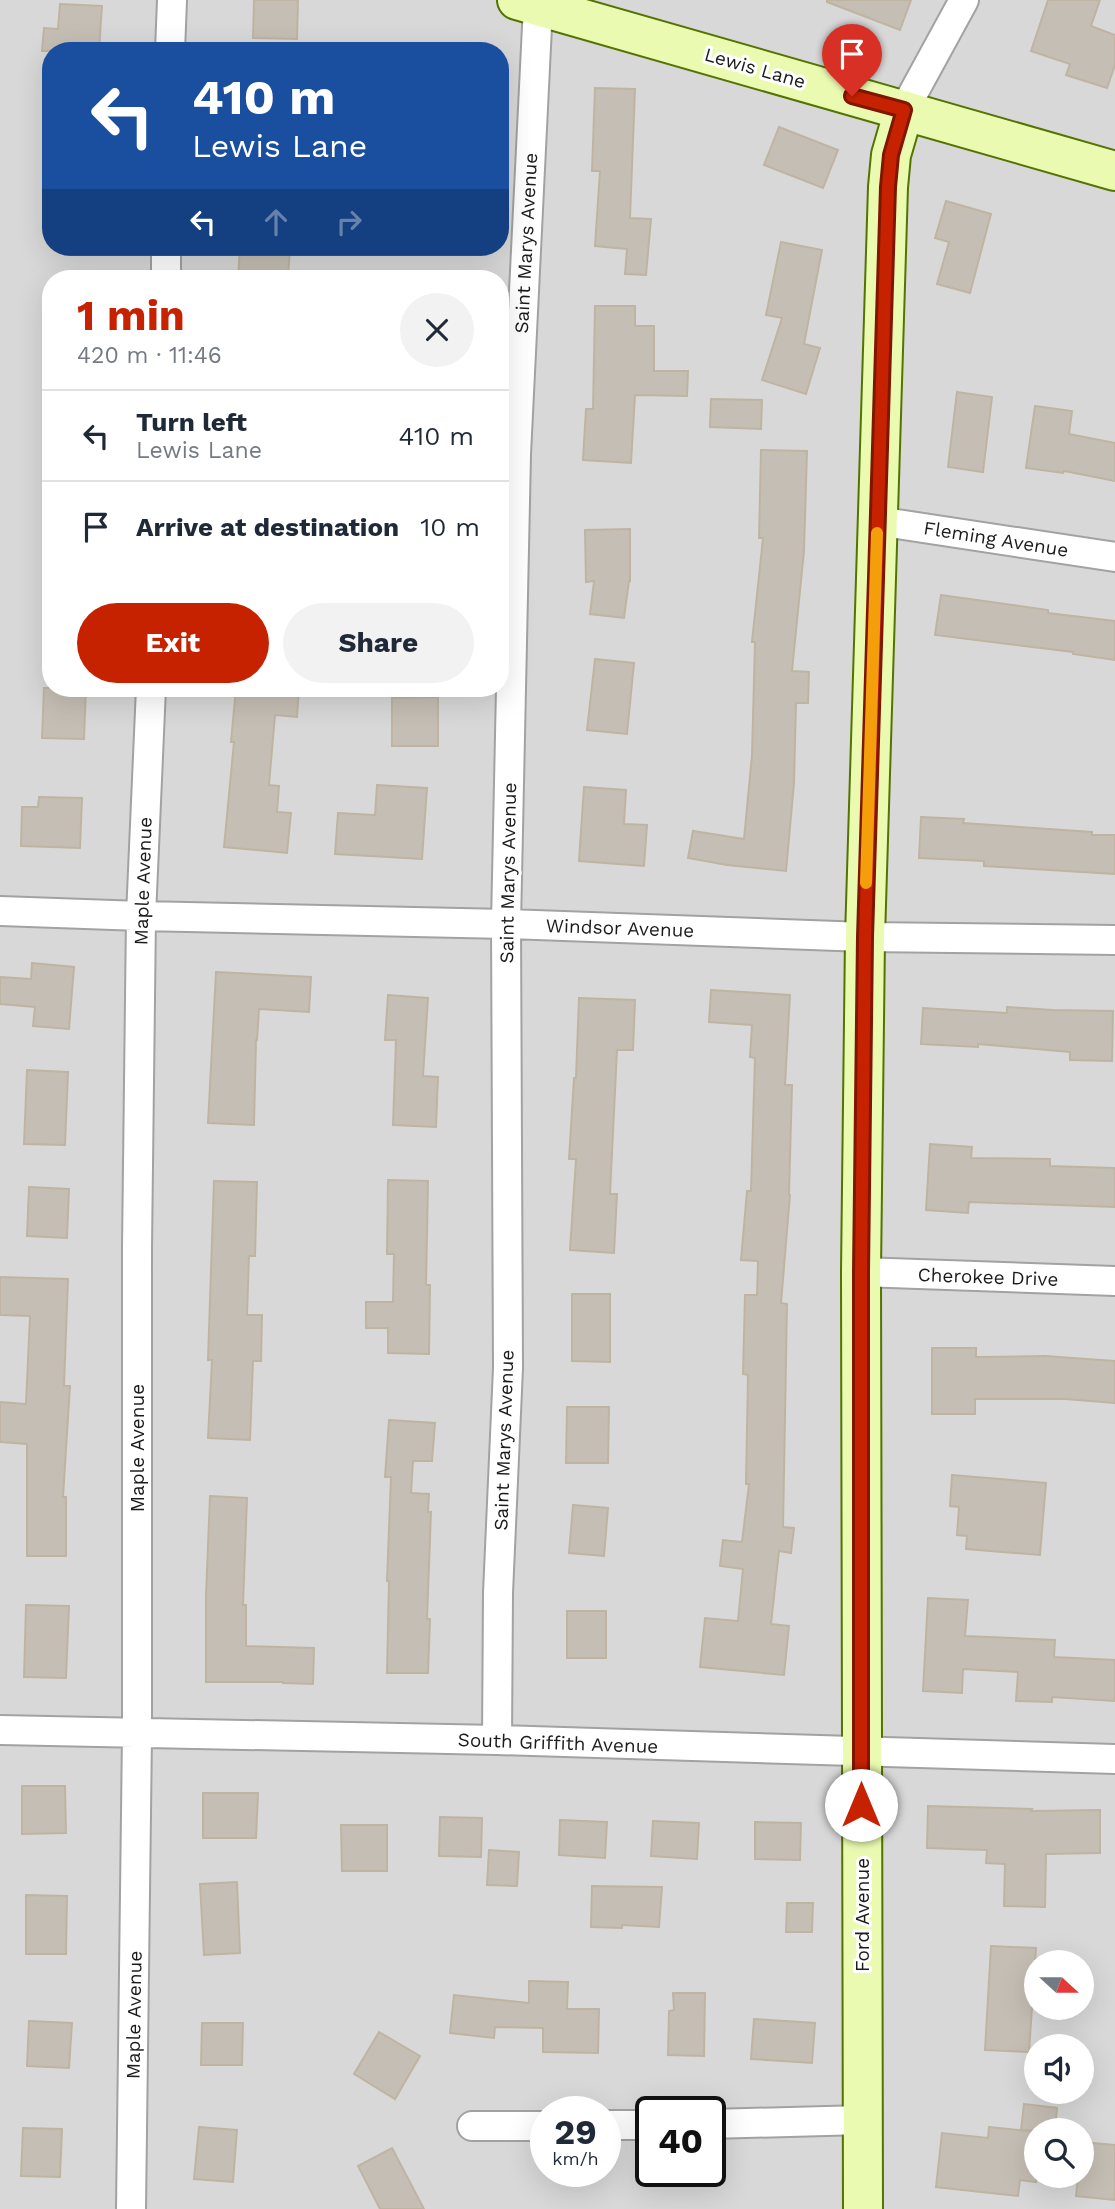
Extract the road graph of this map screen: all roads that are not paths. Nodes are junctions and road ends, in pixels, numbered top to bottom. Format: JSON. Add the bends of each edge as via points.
{"nodes":[{"id":1,"x":172,"y":0,"type":"edge"},
{"id":2,"x":964,"y":0,"type":"edge"},
{"id":3,"x":527,"y":3,"type":"edge"},
{"id":4,"x":170,"y":42,"type":"edge"},
{"id":5,"x":904,"y":110,"type":"junction"},
{"id":6,"x":1115,"y":171,"type":"edge"},
{"id":7,"x":877,"y":521,"type":"junction"},
{"id":8,"x":1115,"y":557,"type":"edge"},
{"id":9,"x":151,"y":697,"type":"edge"},
{"id":10,"x":0,"y":911,"type":"edge"},
{"id":11,"x":141,"y":916,"type":"junction"},
{"id":12,"x":506,"y":924,"type":"junction"},
{"id":13,"x":865,"y":937,"type":"junction"},
{"id":14,"x":1115,"y":940,"type":"edge"},
{"id":15,"x":861,"y":1272,"type":"junction"},
{"id":16,"x":1115,"y":1281,"type":"edge"},
{"id":17,"x":0,"y":1730,"type":"edge"},
{"id":18,"x":137,"y":1734,"type":"junction"},
{"id":19,"x":496,"y":1741,"type":"junction"},
{"id":20,"x":861,"y":1753,"type":"junction"},
{"id":21,"x":1115,"y":1759,"type":"edge"},
{"id":22,"x":863,"y":2120,"type":"junction"},
{"id":23,"x":726,"y":2124,"type":"edge"},
{"id":24,"x":472,"y":2126,"type":"dead end"},
{"id":25,"x":530,"y":2126,"type":"edge"},
{"id":26,"x":131,"y":2209,"type":"edge"},
{"id":27,"x":863,"y":2209,"type":"edge"}],
"edges":[{"from":1,"to":4,"type":"street"},
{"from":2,"to":5,"type":"street","name":"Ford Avenue"},
{"from":3,"to":5,"type":"street","name":"Lewis Lane"},
{"from":3,"to":12,"type":"street","name":"Saint Marys Avenue"},
{"from":5,"to":6,"type":"street","name":"Lewis Lane"},
{"from":5,"to":7,"type":"street","name":"Ford Avenue","via":[[891,155],[888,187]]},
{"from":7,"to":8,"type":"street","name":"Fleming Avenue"},
{"from":7,"to":13,"type":"street","name":"Ford Avenue"},
{"from":9,"to":11,"type":"street","name":"Maple Avenue"},
{"from":10,"to":11,"type":"street","name":"Windsor Avenue"},
{"from":11,"to":12,"type":"street","name":"Windsor Avenue"},
{"from":11,"to":18,"type":"street","name":"Maple Avenue"},
{"from":12,"to":13,"type":"street","name":"Windsor Avenue"},
{"from":12,"to":19,"type":"street","name":"Saint Marys Avenue","via":[[508,1368]]},
{"from":13,"to":14,"type":"street","name":"Windsor Avenue"},
{"from":13,"to":15,"type":"street","name":"Ford Avenue"},
{"from":15,"to":16,"type":"street","name":"Cherokee Drive"},
{"from":15,"to":20,"type":"street","name":"Ford Avenue"},
{"from":17,"to":18,"type":"street","name":"South Griffith Avenue"},
{"from":18,"to":19,"type":"street","name":"South Griffith Avenue"},
{"from":18,"to":26,"type":"street","name":"Maple Avenue"},
{"from":19,"to":20,"type":"street","name":"South Griffith Avenue"},
{"from":20,"to":21,"type":"street","name":"South Griffith Avenue"},
{"from":20,"to":22,"type":"street","name":"Ford Avenue"},
{"from":22,"to":23,"type":"street"},
{"from":22,"to":27,"type":"street","name":"Ford Avenue"},
{"from":24,"to":25,"type":"street"}]}
